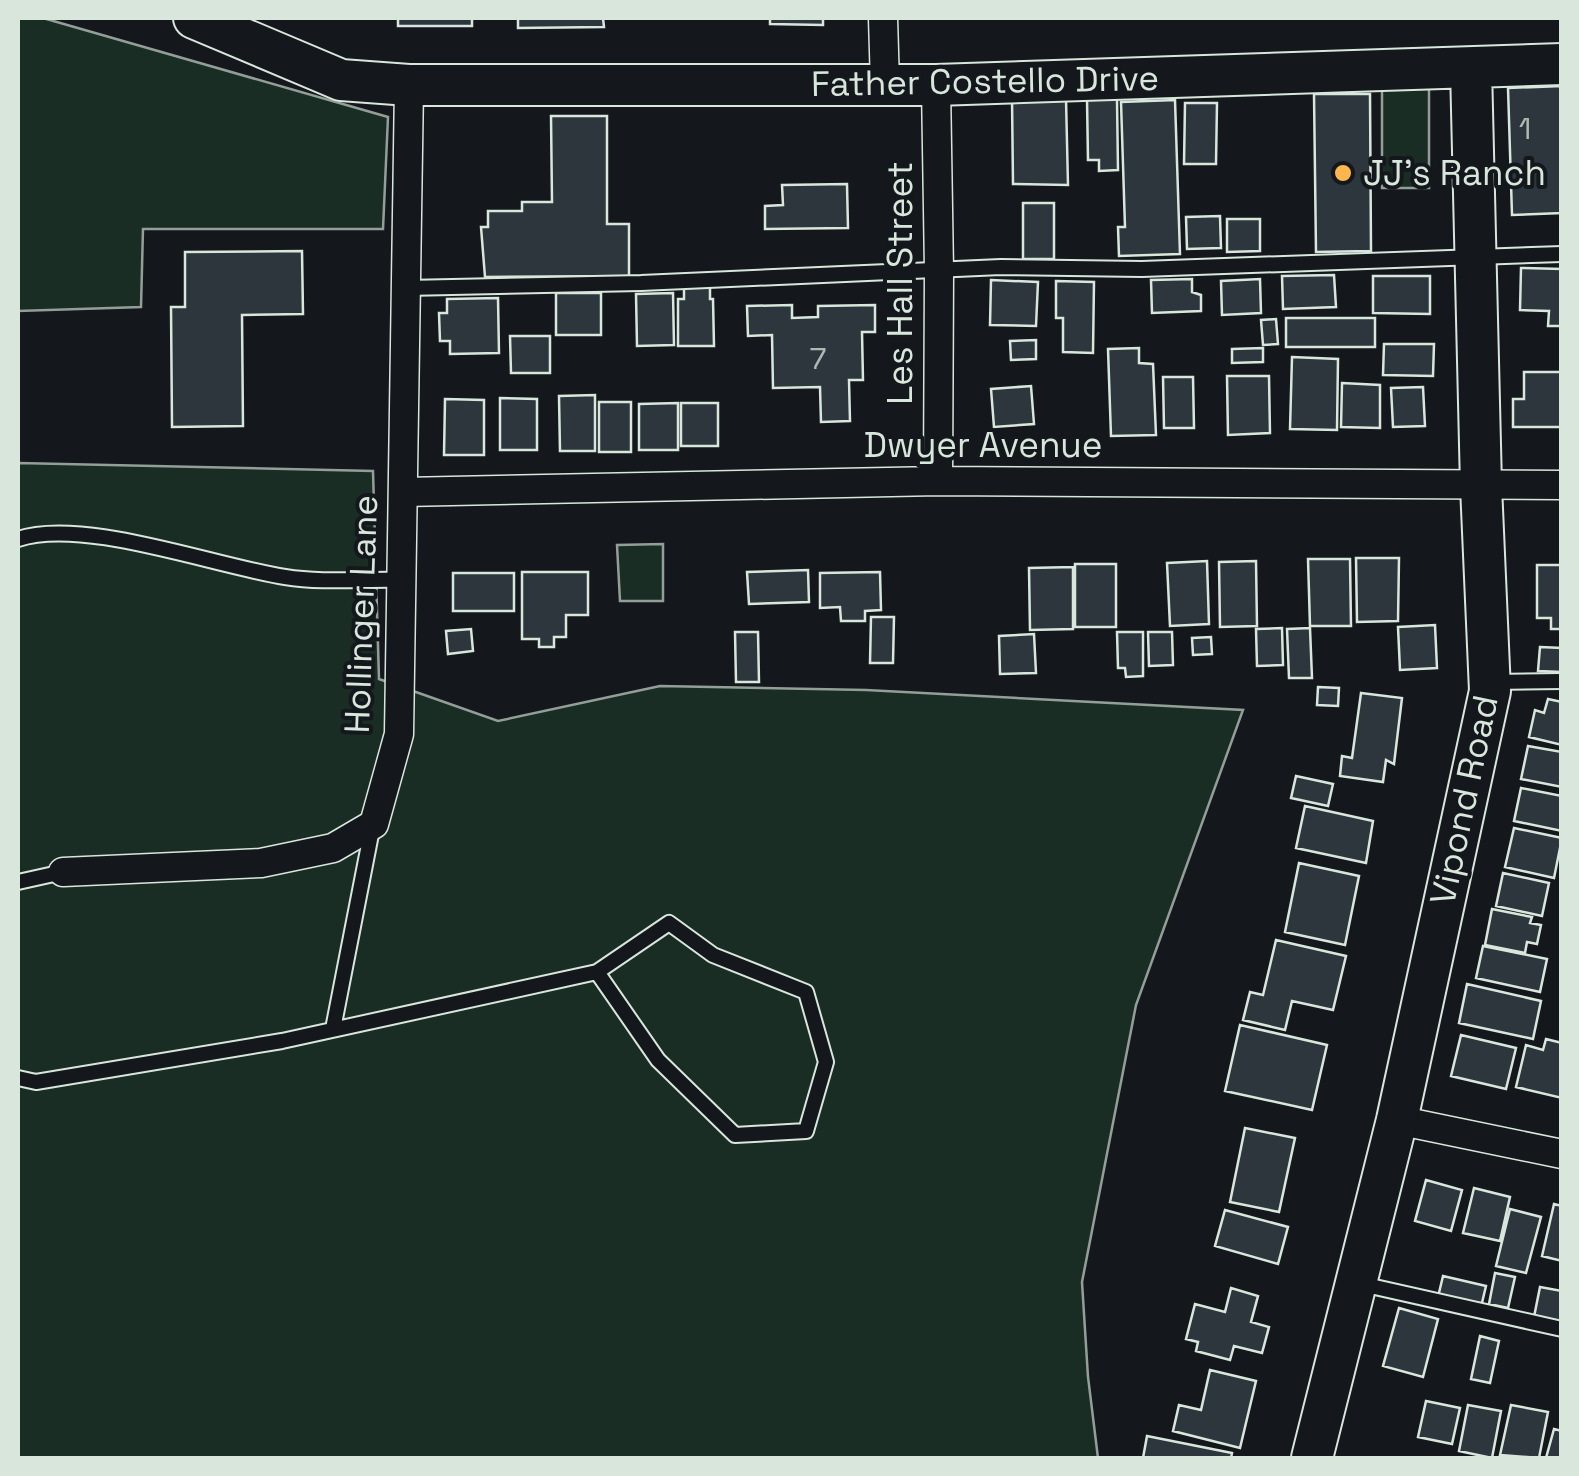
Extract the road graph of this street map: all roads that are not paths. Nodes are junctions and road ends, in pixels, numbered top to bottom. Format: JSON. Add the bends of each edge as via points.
{"nodes":[{"id":1,"x":194,"y":18,"type":"edge"},
{"id":2,"x":882,"y":18,"type":"edge"},
{"id":3,"x":1562,"y":64,"type":"edge"},
{"id":4,"x":1471,"y":68,"type":"junction"},
{"id":5,"x":409,"y":84,"type":"junction"},
{"id":6,"x":885,"y":84,"type":"junction"},
{"id":7,"x":936,"y":84,"type":"junction"},
{"id":8,"x":1562,"y":254,"type":"edge"},
{"id":9,"x":1475,"y":258,"type":"junction"},
{"id":10,"x":939,"y":271,"type":"junction"},
{"id":11,"x":406,"y":288,"type":"junction"},
{"id":12,"x":938,"y":481,"type":"junction"},
{"id":13,"x":1562,"y":485,"type":"edge"},
{"id":14,"x":1481,"y":486,"type":"junction"},
{"id":15,"x":404,"y":492,"type":"junction"},
{"id":16,"x":18,"y":539,"type":"edge"},
{"id":17,"x":402,"y":580,"type":"junction"},
{"id":18,"x":1562,"y":681,"type":"edge"},
{"id":19,"x":1489,"y":682,"type":"junction"},
{"id":20,"x":374,"y":824,"type":"junction"},
{"id":21,"x":63,"y":872,"type":"joint"},
{"id":22,"x":18,"y":882,"type":"edge"},
{"id":23,"x":597,"y":972,"type":"junction"},
{"id":24,"x":333,"y":1029,"type":"junction"},
{"id":25,"x":18,"y":1078,"type":"edge"},
{"id":26,"x":1397,"y":1120,"type":"junction"},
{"id":27,"x":1562,"y":1154,"type":"edge"},
{"id":28,"x":1356,"y":1283,"type":"junction"},
{"id":29,"x":1562,"y":1329,"type":"edge"},
{"id":30,"x":1312,"y":1458,"type":"edge"}],
"edges":[{"from":1,"to":5,"type":"street","name":"Father Costello Drive","via":[[341,80]]},
{"from":2,"to":6,"type":"street"},
{"from":3,"to":4,"type":"street","name":"Father Costello Drive"},
{"from":4,"to":7,"type":"street","name":"Father Costello Drive"},
{"from":4,"to":9,"type":"street","name":"Vipond Road"},
{"from":5,"to":6,"type":"street","name":"Father Costello Drive"},
{"from":5,"to":11,"type":"street","name":"Hollinger Lane"},
{"from":6,"to":7,"type":"street","name":"Father Costello Drive"},
{"from":7,"to":10,"type":"street","name":"Les Hall Street"},
{"from":8,"to":9,"type":"lane"},
{"from":9,"to":10,"type":"lane"},
{"from":9,"to":14,"type":"street","name":"Vipond Road"},
{"from":10,"to":11,"type":"lane"},
{"from":10,"to":12,"type":"street","name":"Les Hall Street"},
{"from":11,"to":15,"type":"street","name":"Hollinger Lane"},
{"from":12,"to":14,"type":"street","name":"Dwyer Avenue"},
{"from":12,"to":15,"type":"street","name":"Dwyer Avenue"},
{"from":13,"to":14,"type":"street","name":"Dwyer Avenue"},
{"from":14,"to":19,"type":"street","name":"Vipond Road"},
{"from":15,"to":17,"type":"street","name":"Hollinger Lane"},
{"from":16,"to":17,"type":"lane","via":[[38,532],[117,540],[288,577]]},
{"from":17,"to":20,"type":"street","name":"Hollinger Lane","via":[[399,734]]},
{"from":18,"to":19,"type":"lane"},
{"from":19,"to":26,"type":"street","name":"Vipond Road"},
{"from":20,"to":21,"type":"street","via":[[333,848],[260,863]]},
{"from":20,"to":24,"type":"lane"},
{"from":21,"to":22,"type":"lane"},
{"from":23,"to":23,"type":"lane","via":[[658,1060],[735,1135],[806,1131],[826,1062],[806,992],[713,955],[669,923]]},
{"from":23,"to":24,"type":"lane"},
{"from":24,"to":25,"type":"lane","via":[[36,1082]]},
{"from":26,"to":27,"type":"street"},
{"from":26,"to":28,"type":"street","name":"Vipond Road"},
{"from":28,"to":29,"type":"lane"},
{"from":28,"to":30,"type":"street","name":"Vipond Road"}]}
